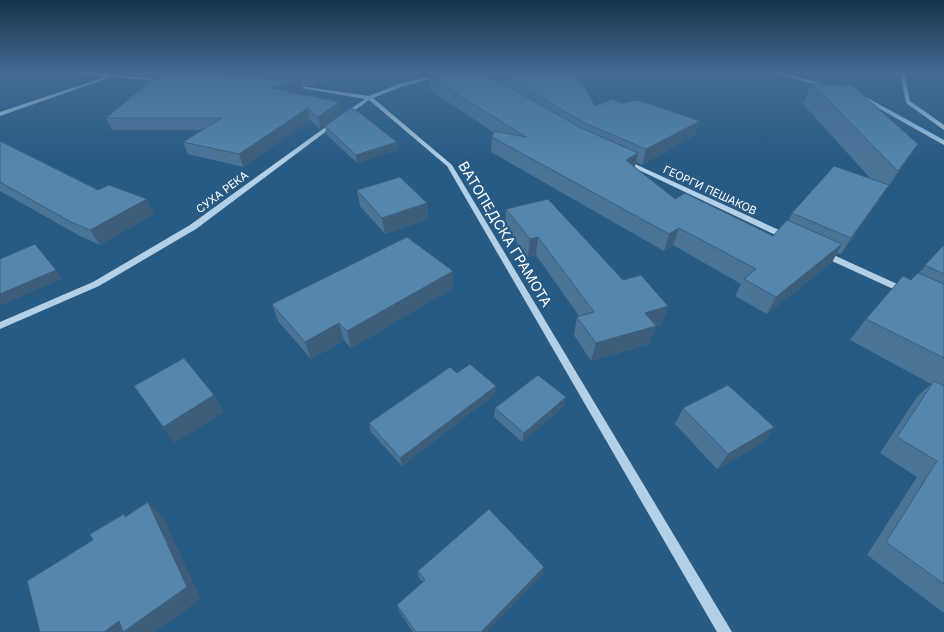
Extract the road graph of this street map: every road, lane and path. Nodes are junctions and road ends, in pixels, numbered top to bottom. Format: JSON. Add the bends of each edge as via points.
{"nodes":[{"id":1,"x":34,"y":102,"type":"edge"},
{"id":2,"x":363,"y":102,"type":"edge"},
{"id":3,"x":374,"y":102,"type":"edge"},
{"id":4,"x":909,"y":102,"type":"edge"},
{"id":5,"x":0,"y":114,"type":"edge"},
{"id":6,"x":944,"y":128,"type":"edge"},
{"id":7,"x":614,"y":156,"type":"edge"},
{"id":8,"x":790,"y":238,"type":"edge"},
{"id":9,"x":817,"y":251,"type":"edge"},
{"id":10,"x":908,"y":293,"type":"edge"},
{"id":11,"x":0,"y":326,"type":"edge"},
{"id":12,"x":725,"y":632,"type":"edge"}],
"edges":[{"from":1,"to":5,"type":"street"},
{"from":2,"to":11,"type":"street","name":"СУХА РЕКА","via":[[193,227],[96,284]]},
{"from":3,"to":12,"type":"street","name":"ВАТОПЕДСКА ГРАМОТА","via":[[449,165]]},
{"from":4,"to":6,"type":"street"},
{"from":7,"to":8,"type":"street","name":"ГЕОРГИ ПЕШАКОВ"},
{"from":9,"to":10,"type":"street"}]}
